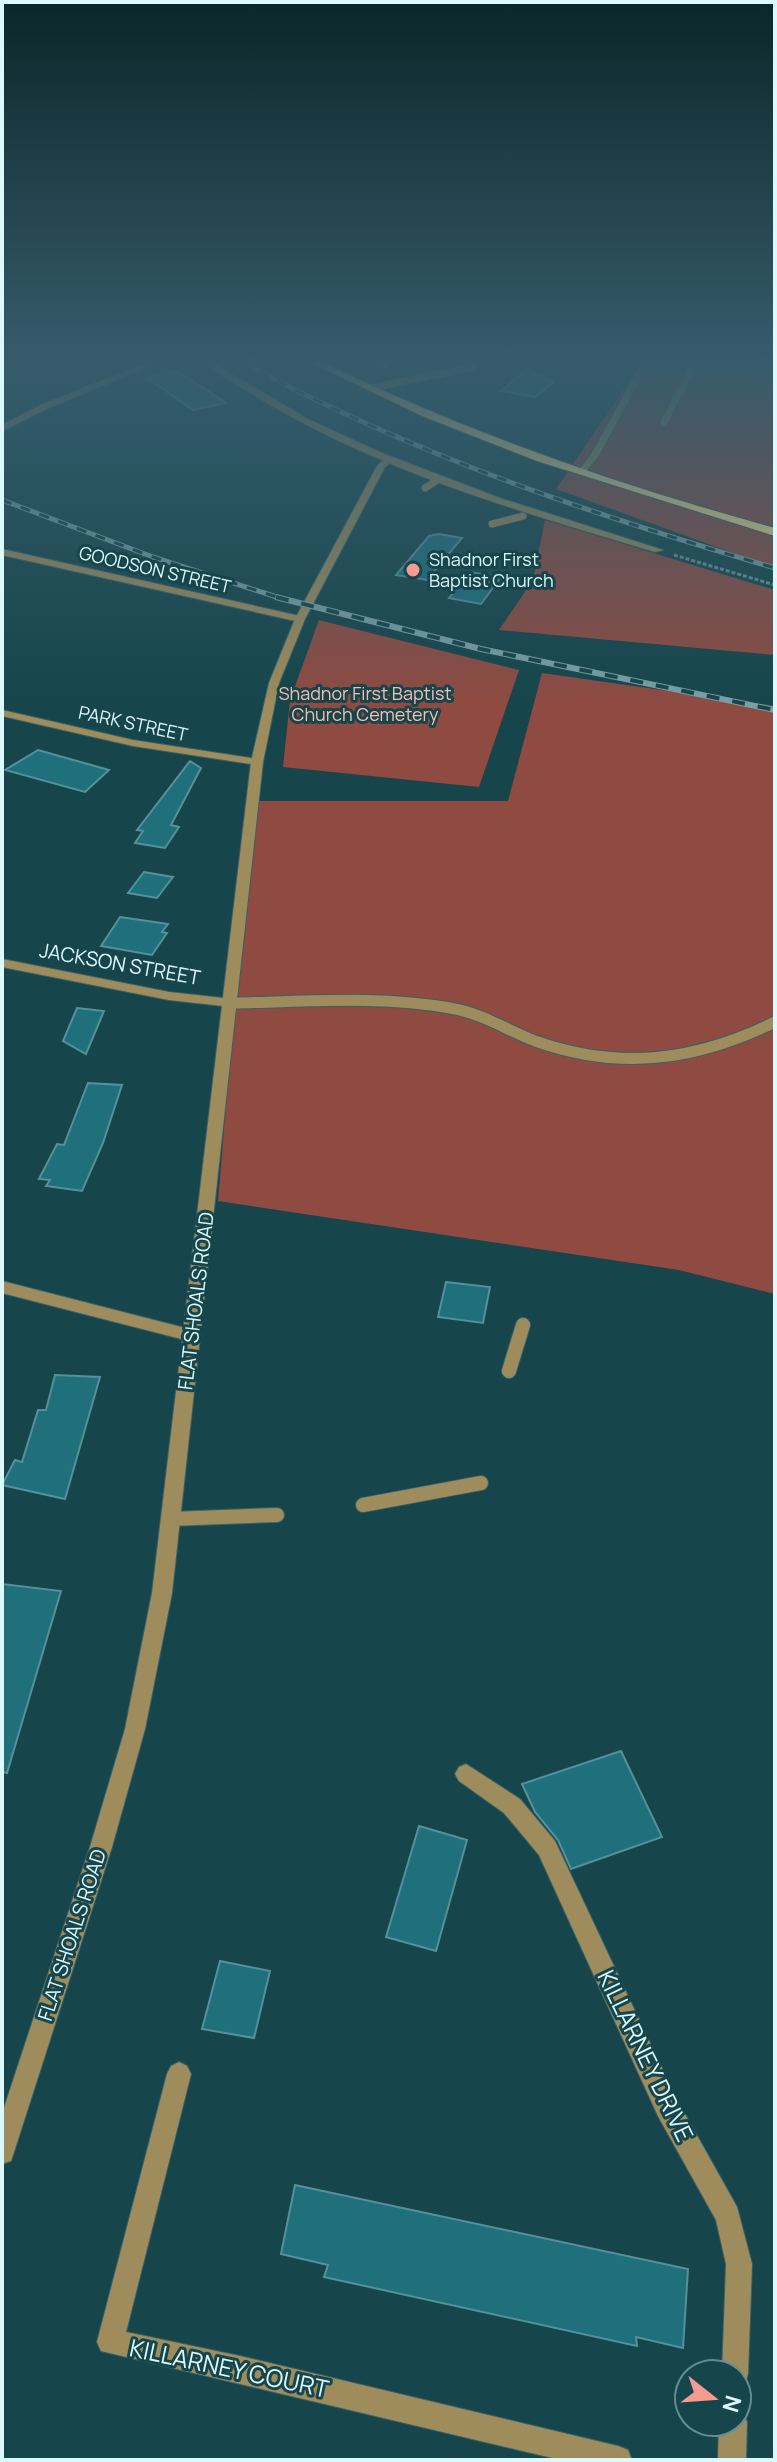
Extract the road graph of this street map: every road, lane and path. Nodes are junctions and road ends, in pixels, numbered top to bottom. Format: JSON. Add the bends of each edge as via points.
{"nodes":[{"id":1,"x":375,"y":477,"type":"edge"},
{"id":2,"x":433,"y":477,"type":"edge"},
{"id":3,"x":597,"y":477,"type":"edge"},
{"id":4,"x":439,"y":479,"type":"junction"},
{"id":5,"x":425,"y":488,"type":"dead end"},
{"id":6,"x":523,"y":515,"type":"junction"},
{"id":7,"x":492,"y":524,"type":"dead end"},
{"id":8,"x":775,"y":532,"type":"edge"},
{"id":9,"x":658,"y":550,"type":"joint"},
{"id":10,"x":2,"y":552,"type":"edge"},
{"id":11,"x":775,"y":585,"type":"edge"},
{"id":12,"x":300,"y":619,"type":"junction"},
{"id":13,"x":2,"y":713,"type":"edge"},
{"id":14,"x":257,"y":762,"type":"junction"},
{"id":15,"x":2,"y":963,"type":"edge"},
{"id":16,"x":232,"y":1003,"type":"junction"},
{"id":17,"x":775,"y":1022,"type":"edge"},
{"id":18,"x":2,"y":1287,"type":"edge"},
{"id":19,"x":523,"y":1325,"type":"dead end"},
{"id":20,"x":193,"y":1336,"type":"junction"},
{"id":21,"x":509,"y":1371,"type":"dead end"},
{"id":22,"x":481,"y":1483,"type":"dead end"},
{"id":23,"x":363,"y":1505,"type":"dead end"},
{"id":24,"x":277,"y":1515,"type":"dead end"},
{"id":25,"x":170,"y":1519,"type":"junction"},
{"id":26,"x":466,"y":1774,"type":"dead end"},
{"id":27,"x":179,"y":2074,"type":"dead end"},
{"id":28,"x":2,"y":2152,"type":"edge"},
{"id":29,"x":736,"y":2358,"type":"edge"},
{"id":30,"x":733,"y":2438,"type":"edge"},
{"id":31,"x":618,"y":2460,"type":"edge"},
{"id":32,"x":732,"y":2460,"type":"edge"}],
"edges":[{"from":1,"to":12,"type":"street","name":"FLAT SHOALS ROAD"},
{"from":2,"to":4,"type":"street"},
{"from":3,"to":8,"type":"main road"},
{"from":4,"to":5,"type":"lane"},
{"from":4,"to":6,"type":"street"},
{"from":6,"to":7,"type":"lane"},
{"from":6,"to":9,"type":"street"},
{"from":9,"to":11,"type":"path"},
{"from":10,"to":12,"type":"street","name":"GOODSON STREET"},
{"from":12,"to":14,"type":"street","name":"FLAT SHOALS ROAD","via":[[274,683]]},
{"from":13,"to":14,"type":"street","name":"PARK STREET","via":[[133,743]]},
{"from":14,"to":16,"type":"street","name":"FLAT SHOALS ROAD"},
{"from":15,"to":16,"type":"street","name":"JACKSON STREET"},
{"from":16,"to":17,"type":"lane","via":[[385,1003],[456,1009],[578,1057],[619,1062],[690,1055]]},
{"from":16,"to":20,"type":"street","name":"FLAT SHOALS ROAD"},
{"from":18,"to":20,"type":"street"},
{"from":19,"to":21,"type":"lane"},
{"from":20,"to":25,"type":"street","name":"FLAT SHOALS ROAD"},
{"from":22,"to":23,"type":"lane"},
{"from":24,"to":25,"type":"lane"},
{"from":25,"to":28,"type":"street","name":"FLAT SHOALS ROAD","via":[[162,1593],[135,1729]]},
{"from":26,"to":29,"type":"street","name":"KILLARNEY DRIVE","via":[[512,1806],[547,1848],[667,2107],[728,2216],[739,2264]]},
{"from":27,"to":31,"type":"street","name":"KILLARNEY COURT","via":[[110,2342]]},
{"from":30,"to":32,"type":"street"}]}
